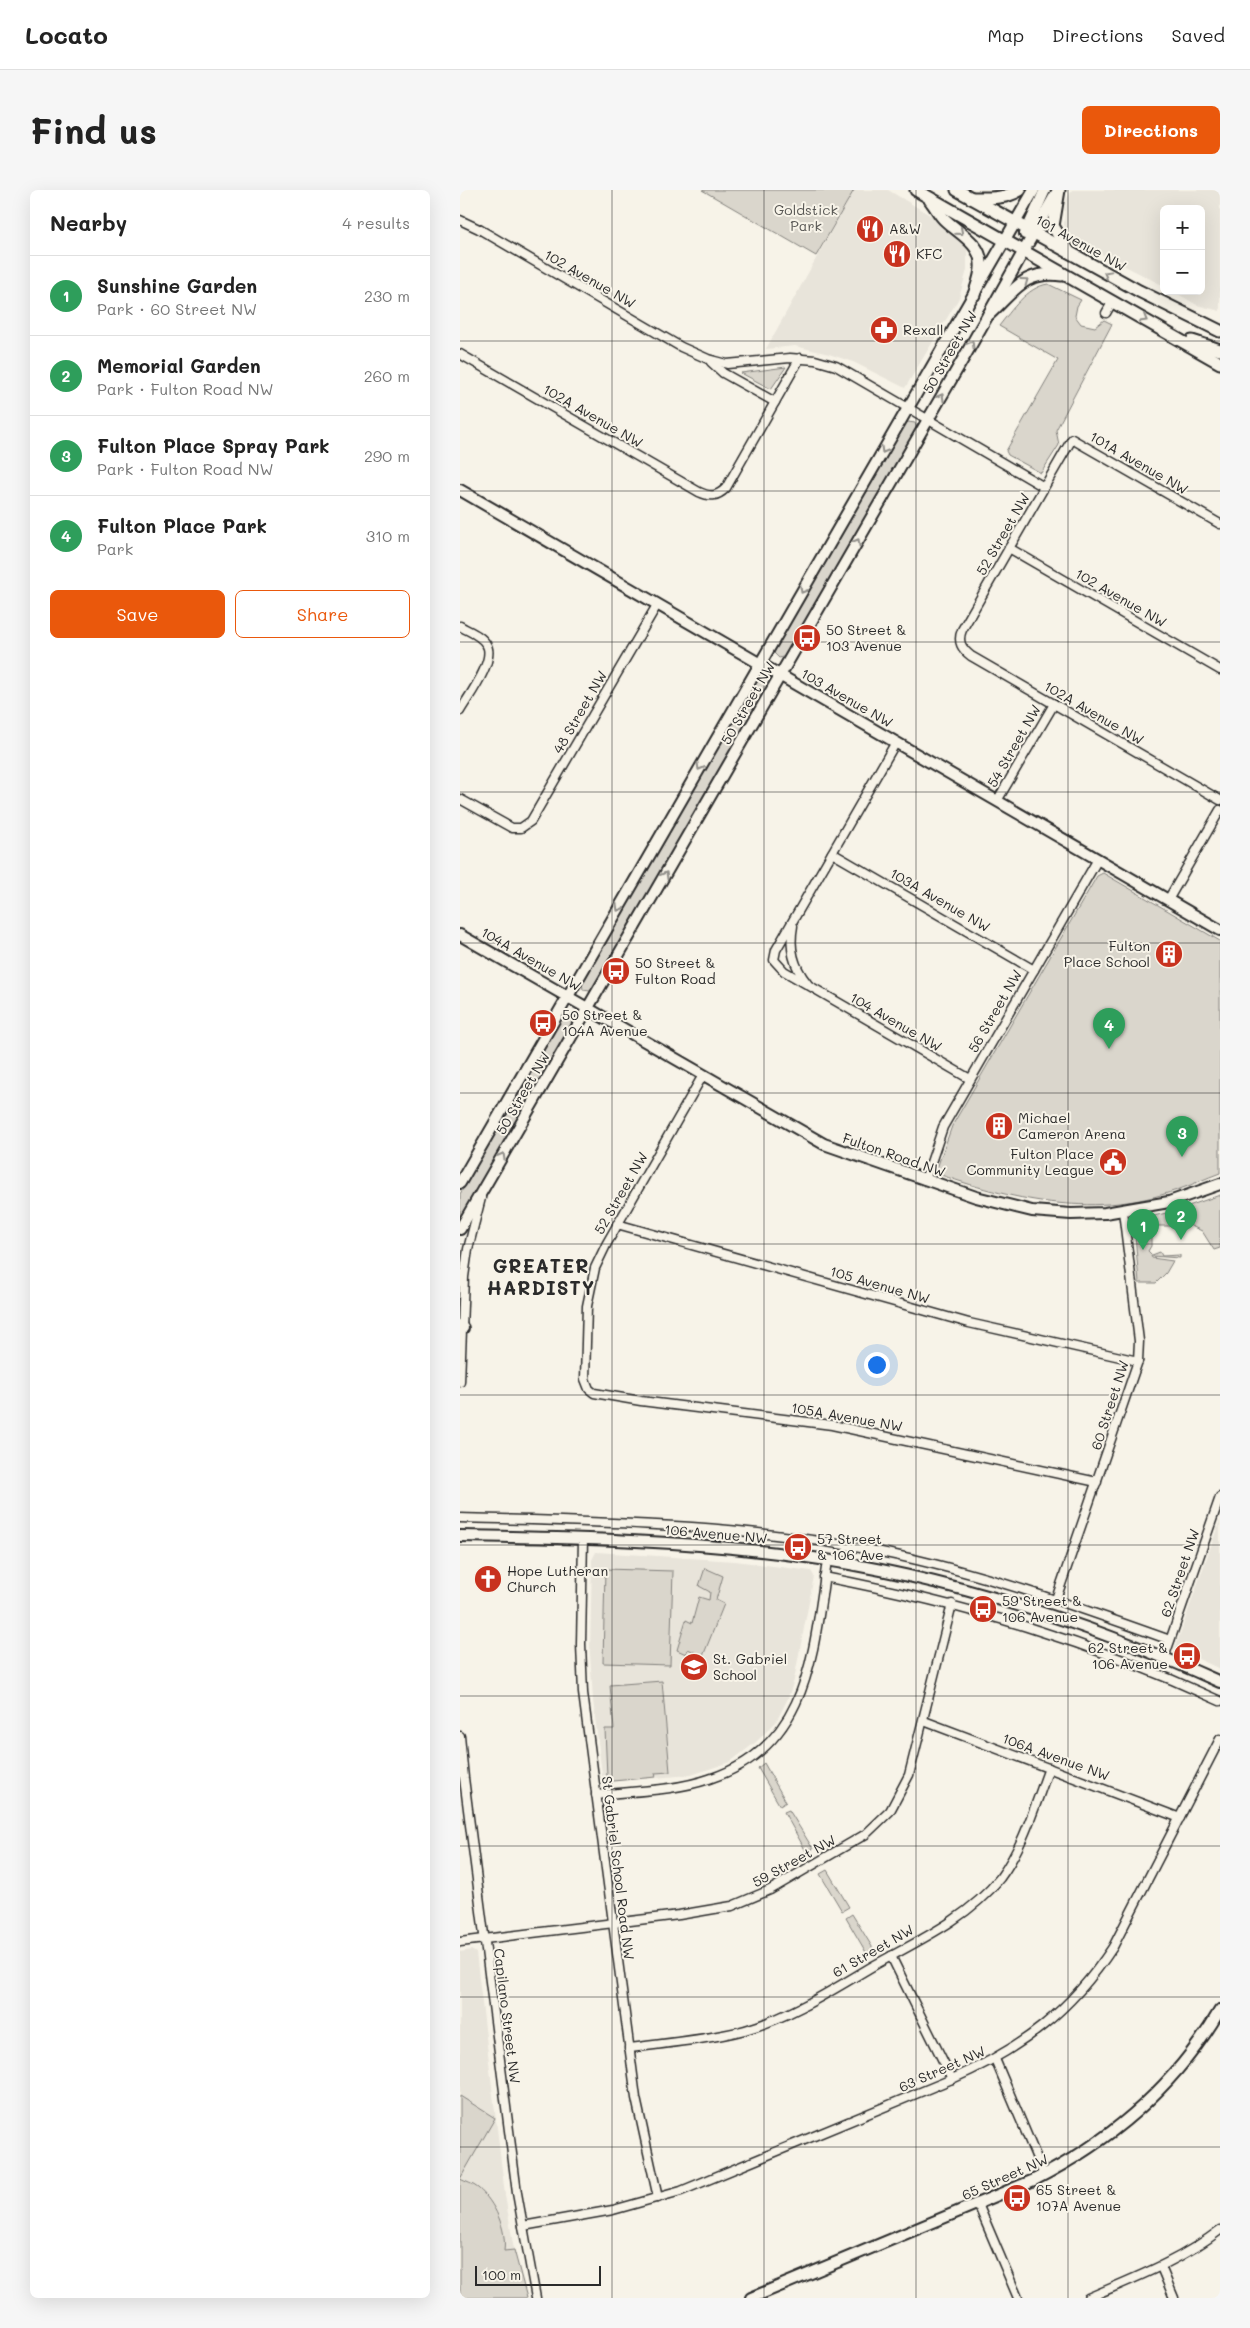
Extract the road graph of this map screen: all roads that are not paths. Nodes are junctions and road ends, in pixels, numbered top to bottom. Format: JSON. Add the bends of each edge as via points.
{"nodes":[{"id":1,"x":916,"y":190,"type":"edge"},
{"id":2,"x":957,"y":190,"type":"edge"},
{"id":3,"x":1020,"y":190,"type":"edge"},
{"id":4,"x":1034,"y":190,"type":"edge"},
{"id":5,"x":1045,"y":190,"type":"edge"},
{"id":6,"x":1058,"y":190,"type":"edge"},
{"id":7,"x":928,"y":196,"type":"junction"},
{"id":8,"x":971,"y":198,"type":"junction"},
{"id":9,"x":460,"y":220,"type":"edge"},
{"id":10,"x":1015,"y":223,"type":"junction"},
{"id":11,"x":1030,"y":231,"type":"junction"},
{"id":12,"x":1005,"y":240,"type":"junction"},
{"id":13,"x":1024,"y":250,"type":"junction"},
{"id":14,"x":1070,"y":254,"type":"junction"},
{"id":15,"x":1071,"y":277,"type":"junction"},
{"id":16,"x":974,"y":295,"type":"junction"},
{"id":17,"x":1113,"y":301,"type":"junction"},
{"id":18,"x":1106,"y":313,"type":"dead end"},
{"id":19,"x":989,"y":314,"type":"junction"},
{"id":20,"x":1220,"y":331,"type":"edge"},
{"id":21,"x":1171,"y":334,"type":"junction"},
{"id":22,"x":1220,"y":350,"type":"edge"},
{"id":23,"x":460,"y":354,"type":"edge"},
{"id":24,"x":800,"y":358,"type":"junction"},
{"id":25,"x":708,"y":359,"type":"junction"},
{"id":26,"x":1220,"y":363,"type":"edge"},
{"id":27,"x":775,"y":402,"type":"junction"},
{"id":28,"x":909,"y":408,"type":"junction"},
{"id":29,"x":928,"y":419,"type":"junction"},
{"id":30,"x":1072,"y":439,"type":"joint"},
{"id":31,"x":1044,"y":488,"type":"junction"},
{"id":32,"x":460,"y":490,"type":"edge"},
{"id":33,"x":1220,"y":524,"type":"edge"},
{"id":34,"x":1009,"y":548,"type":"junction"},
{"id":35,"x":657,"y":605,"type":"junction"},
{"id":36,"x":460,"y":626,"type":"edge"},
{"id":37,"x":960,"y":643,"type":"joint"},
{"id":38,"x":760,"y":664,"type":"junction"},
{"id":39,"x":1220,"y":670,"type":"edge"},
{"id":40,"x":780,"y":676,"type":"junction"},
{"id":41,"x":1054,"y":704,"type":"junction"},
{"id":42,"x":460,"y":711,"type":"edge"},
{"id":43,"x":896,"y":742,"type":"junction"},
{"id":44,"x":460,"y":799,"type":"edge"},
{"id":45,"x":1220,"y":800,"type":"edge"},
{"id":46,"x":996,"y":801,"type":"junction"},
{"id":47,"x":1220,"y":810,"type":"edge"},
{"id":48,"x":832,"y":852,"type":"junction"},
{"id":49,"x":1098,"y":859,"type":"junction"},
{"id":50,"x":1168,"y":900,"type":"junction"},
{"id":51,"x":796,"y":917,"type":"junction"},
{"id":52,"x":1220,"y":930,"type":"edge"},
{"id":53,"x":462,"y":939,"type":"edge"},
{"id":54,"x":1034,"y":970,"type":"junction"},
{"id":55,"x":810,"y":986,"type":"junction"},
{"id":56,"x":568,"y":997,"type":"junction"},
{"id":57,"x":588,"y":1008,"type":"junction"},
{"id":58,"x":703,"y":1075,"type":"junction"},
{"id":59,"x":970,"y":1079,"type":"junction"},
{"id":60,"x":925,"y":1180,"type":"junction"},
{"id":61,"x":460,"y":1183,"type":"edge"},
{"id":62,"x":1220,"y":1184,"type":"edge"},
{"id":63,"x":485,"y":1186,"type":"junction"},
{"id":64,"x":1123,"y":1211,"type":"junction"},
{"id":65,"x":617,"y":1224,"type":"junction"},
{"id":66,"x":460,"y":1229,"type":"edge"},
{"id":67,"x":461,"y":1326,"type":"edge"},
{"id":68,"x":1138,"y":1361,"type":"junction"},
{"id":69,"x":460,"y":1382,"type":"edge"},
{"id":70,"x":591,"y":1391,"type":"joint"},
{"id":71,"x":1097,"y":1482,"type":"junction"},
{"id":72,"x":1220,"y":1497,"type":"edge"},
{"id":73,"x":460,"y":1518,"type":"edge"},
{"id":74,"x":460,"y":1536,"type":"edge"},
{"id":75,"x":583,"y":1538,"type":"junction"},
{"id":76,"x":827,"y":1561,"type":"junction"},
{"id":77,"x":824,"y":1577,"type":"junction"},
{"id":78,"x":1056,"y":1599,"type":"junction"},
{"id":79,"x":952,"y":1604,"type":"junction"},
{"id":80,"x":1170,"y":1640,"type":"junction"},
{"id":81,"x":1164,"y":1658,"type":"junction"},
{"id":82,"x":1220,"y":1682,"type":"edge"},
{"id":83,"x":1220,"y":1701,"type":"edge"},
{"id":84,"x":924,"y":1721,"type":"junction"},
{"id":85,"x":460,"y":1736,"type":"edge"},
{"id":86,"x":1220,"y":1739,"type":"edge"},
{"id":87,"x":1049,"y":1768,"type":"junction"},
{"id":88,"x":596,"y":1796,"type":"junction"},
{"id":89,"x":1180,"y":1818,"type":"junction"},
{"id":90,"x":613,"y":1923,"type":"junction"},
{"id":91,"x":484,"y":1939,"type":"junction"},
{"id":92,"x":460,"y":1942,"type":"edge"},
{"id":93,"x":891,"y":1956,"type":"junction"},
{"id":94,"x":1220,"y":2010,"type":"edge"},
{"id":95,"x":629,"y":2048,"type":"junction"},
{"id":96,"x":996,"y":2059,"type":"junction"},
{"id":97,"x":952,"y":2079,"type":"junction"},
{"id":98,"x":1044,"y":2175,"type":"junction"},
{"id":99,"x":658,"y":2198,"type":"junction"},
{"id":100,"x":978,"y":2204,"type":"junction"},
{"id":101,"x":523,"y":2226,"type":"junction"},
{"id":102,"x":1220,"y":2230,"type":"edge"},
{"id":103,"x":1162,"y":2267,"type":"junction"},
{"id":104,"x":536,"y":2298,"type":"edge"},
{"id":105,"x":750,"y":2298,"type":"edge"},
{"id":106,"x":1018,"y":2298,"type":"edge"},
{"id":107,"x":1088,"y":2298,"type":"edge"},
{"id":108,"x":1174,"y":2298,"type":"edge"}],
"edges":[{"from":1,"to":7,"type":"main road"},
{"from":2,"to":8,"type":"main road","name":"101 Avenue NW"},
{"from":3,"to":8,"type":"main road","via":[[998,198]]},
{"from":4,"to":10,"type":"main road","name":"50 Street NW"},
{"from":5,"to":11,"type":"main road"},
{"from":6,"to":11,"type":"main road","name":"50 Street NW"},
{"from":6,"to":14,"type":"main road","via":[[1053,226]]},
{"from":7,"to":12,"type":"main road"},
{"from":7,"to":16,"type":"main road","one_way":true,"via":[[944,219],[968,239],[982,261]]},
{"from":8,"to":10,"type":"main road","name":"101 Avenue NW"},
{"from":9,"to":25,"type":"street","name":"102 Avenue NW"},
{"from":10,"to":11,"type":"main road","name":"101 Avenue NW"},
{"from":10,"to":12,"type":"main road","name":"50 Street NW"},
{"from":11,"to":13,"type":"main road","name":"50 Street NW"},
{"from":11,"to":14,"type":"main road","name":"101 Avenue NW"},
{"from":12,"to":13,"type":"main road"},
{"from":12,"to":16,"type":"main road","name":"50 Street NW"},
{"from":13,"to":15,"type":"main road"},
{"from":13,"to":19,"type":"main road","name":"50 Street NW"},
{"from":20,"to":14,"type":"main road","name":"101 Avenue NW","one_way":true,"via":[[1165,306]]},
{"from":15,"to":17,"type":"main road"},
{"from":19,"to":15,"type":"main road","one_way":true,"via":[[1034,275],[1046,273]]},
{"from":16,"to":28,"type":"main road","name":"50 Street NW"},
{"from":17,"to":18,"type":"street"},
{"from":17,"to":21,"type":"main road","one_way":true},
{"from":29,"to":19,"type":"main road","name":"50 Street NW","one_way":true},
{"from":21,"to":22,"type":"main road"},
{"from":21,"to":26,"type":"main road"},
{"from":23,"to":27,"type":"street","name":"102A Avenue NW","via":[[699,492],[715,495],[726,488]]},
{"from":24,"to":25,"type":"street","name":"102 Avenue NW","via":[[737,364]]},
{"from":24,"to":27,"type":"street"},
{"from":24,"to":28,"type":"street","name":"102 Avenue NW","via":[[836,366]]},
{"from":25,"to":27,"type":"street","name":"102 Avenue NW","via":[[723,373]]},
{"from":28,"to":29,"type":"street","name":"102 Avenue NW"},
{"from":28,"to":38,"type":"main road","name":"50 Street NW","one_way":true},
{"from":29,"to":31,"type":"street"},
{"from":40,"to":29,"type":"main road","name":"50 Street NW","one_way":true},
{"from":30,"to":31,"type":"street","name":"52 Street NW"},
{"from":30,"to":33,"type":"street","name":"101A Avenue NW"},
{"from":31,"to":34,"type":"street","name":"52 Street NW"},
{"from":32,"to":35,"type":"main road","name":"103 Avenue NW"},
{"from":34,"to":37,"type":"street","name":"52 Street NW","via":[[962,630]]},
{"from":34,"to":39,"type":"street","name":"102 Avenue NW"},
{"from":35,"to":38,"type":"main road","name":"103 Avenue NW"},
{"from":35,"to":44,"type":"street","name":"48 Street NW","via":[[528,824],[512,828]]},
{"from":36,"to":42,"type":"street","via":[[479,637],[489,649],[486,666]]},
{"from":37,"to":41,"type":"street","name":"102A Avenue NW","via":[[971,656]]},
{"from":38,"to":40,"type":"main road","name":"103 Avenue NW"},
{"from":38,"to":56,"type":"main road","name":"50 Street NW","one_way":true},
{"from":40,"to":43,"type":"main road","name":"103 Avenue NW"},
{"from":57,"to":40,"type":"main road","name":"50 Street NW","one_way":true},
{"from":41,"to":45,"type":"street","name":"102A Avenue NW"},
{"from":41,"to":46,"type":"street","name":"54 Street NW"},
{"from":43,"to":46,"type":"main road","name":"103 Avenue NW"},
{"from":43,"to":48,"type":"street"},
{"from":46,"to":49,"type":"main road","name":"103 Avenue NW"},
{"from":47,"to":50,"type":"street"},
{"from":48,"to":51,"type":"street"},
{"from":48,"to":54,"type":"street","name":"103A Avenue NW"},
{"from":49,"to":50,"type":"main road","name":"103 Avenue NW"},
{"from":49,"to":54,"type":"street","name":"56 Street NW"},
{"from":50,"to":52,"type":"main road","name":"103 Avenue NW"},
{"from":51,"to":55,"type":"street","name":"104 Avenue NW","via":[[791,934],[792,956]]},
{"from":51,"to":55,"type":"street","name":"104 Avenue NW","via":[[776,950],[774,960],[784,971]]},
{"from":53,"to":56,"type":"main road","name":"104A Avenue NW"},
{"from":54,"to":59,"type":"street","name":"56 Street NW"},
{"from":55,"to":59,"type":"street","name":"104 Avenue NW"},
{"from":56,"to":57,"type":"main road","name":"104A Avenue NW"},
{"from":56,"to":61,"type":"main road","name":"50 Street NW"},
{"from":57,"to":58,"type":"main road","name":"Fulton Road NW"},
{"from":63,"to":57,"type":"main road","name":"50 Street NW","one_way":true},
{"from":58,"to":60,"type":"main road","name":"Fulton Road NW","via":[[824,1144]]},
{"from":58,"to":65,"type":"street","name":"52 Street NW"},
{"from":59,"to":60,"type":"street","name":"56 Street NW","via":[[940,1135]]},
{"from":60,"to":64,"type":"main road","name":"Fulton Road NW","via":[[987,1201],[1032,1211],[1071,1214]]},
{"from":62,"to":64,"type":"main road","name":"Fulton Road NW","via":[[1169,1202]]},
{"from":63,"to":66,"type":"main road","name":"50 Street NW"},
{"from":63,"to":67,"type":"street","via":[[468,1249]]},
{"from":64,"to":68,"type":"street","name":"60 Street NW","via":[[1139,1341]]},
{"from":65,"to":68,"type":"street","name":"105 Avenue NW","via":[[969,1323]]},
{"from":65,"to":70,"type":"street","name":"52 Street NW","via":[[599,1260],[588,1297],[585,1375]]},
{"from":67,"to":69,"type":"street"},
{"from":68,"to":71,"type":"street","name":"60 Street NW"},
{"from":70,"to":71,"type":"street","name":"105A Avenue NW","via":[[601,1396],[832,1425]]},
{"from":71,"to":78,"type":"street","name":"60 Street NW"},
{"from":72,"to":80,"type":"street","name":"62 Street NW"},
{"from":73,"to":78,"type":"street","name":"106 Avenue NW","via":[[665,1524],[783,1536],[906,1558]]},
{"from":74,"to":75,"type":"main road","name":"106 Avenue NW"},
{"from":75,"to":76,"type":"main road","name":"106 Avenue NW","via":[[719,1547]]},
{"from":75,"to":88,"type":"street","name":"St Gabriel School Road NW","via":[[581,1672]]},
{"from":76,"to":77,"type":"street"},
{"from":76,"to":81,"type":"main road","name":"106 Avenue NW","via":[[1002,1601]]},
{"from":77,"to":79,"type":"street"},
{"from":77,"to":88,"type":"street","via":[[804,1688],[788,1719],[764,1747],[743,1763],[708,1780]]},
{"from":78,"to":80,"type":"street","name":"106 Avenue NW"},
{"from":79,"to":83,"type":"street","via":[[1096,1649]]},
{"from":79,"to":84,"type":"street","name":"59 Street NW"},
{"from":80,"to":81,"type":"street","name":"62 Street NW"},
{"from":81,"to":82,"type":"main road","name":"106 Avenue NW"},
{"from":84,"to":87,"type":"street","name":"106A Avenue NW"},
{"from":84,"to":90,"type":"street","name":"59 Street NW","via":[[911,1770],[900,1794],[883,1820],[856,1841],[754,1898],[712,1910]]},
{"from":85,"to":91,"type":"street","name":"Capilano Street NW"},
{"from":86,"to":89,"type":"street","name":"63 Street NW"},
{"from":87,"to":89,"type":"street","name":"106A Avenue NW"},
{"from":87,"to":93,"type":"street","name":"61 Street NW","via":[[1019,1846],[999,1878],[962,1913]]},
{"from":88,"to":90,"type":"street","name":"St Gabriel School Road NW"},
{"from":89,"to":96,"type":"street","name":"63 Street NW","via":[[1122,1931],[1092,1978],[1049,2022]]},
{"from":90,"to":91,"type":"street","name":"59 Street NW"},
{"from":90,"to":95,"type":"street","name":"St Gabriel School Road NW"},
{"from":91,"to":92,"type":"street","name":"59 Street NW"},
{"from":91,"to":101,"type":"street","name":"Capilano Street NW"},
{"from":93,"to":95,"type":"street","name":"61 Street NW","via":[[808,2003],[763,2024],[724,2035]]},
{"from":93,"to":97,"type":"street"},
{"from":94,"to":98,"type":"main road","name":"65 Street NW","via":[[1184,2062],[1144,2105],[1097,2144]]},
{"from":95,"to":99,"type":"street","name":"St Gabriel School Road NW","via":[[641,2125]]},
{"from":96,"to":97,"type":"street","name":"63 Street NW"},
{"from":96,"to":98,"type":"street"},
{"from":97,"to":99,"type":"street","name":"63 Street NW","via":[[707,2181]]},
{"from":98,"to":100,"type":"main road","name":"65 Street NW"},
{"from":99,"to":101,"type":"street","name":"63 Street NW","via":[[613,2210]]},
{"from":100,"to":105,"type":"main road","name":"65 Street NW"},
{"from":100,"to":106,"type":"street"},
{"from":101,"to":104,"type":"street","name":"Capilano Street NW"},
{"from":102,"to":103,"type":"street"},
{"from":103,"to":107,"type":"street"},
{"from":103,"to":108,"type":"street"}]}
